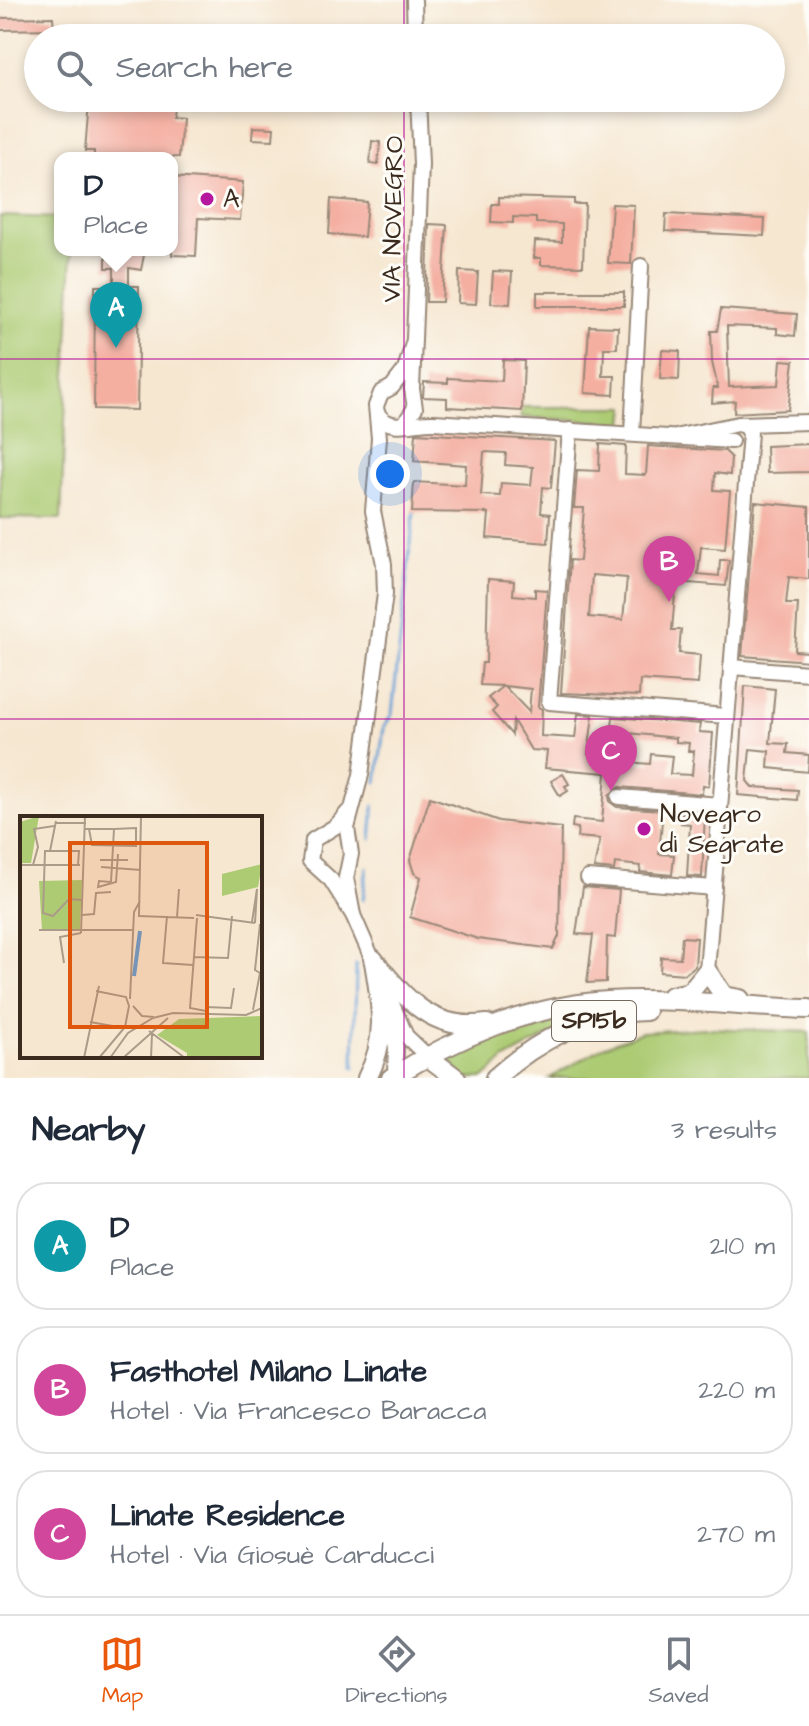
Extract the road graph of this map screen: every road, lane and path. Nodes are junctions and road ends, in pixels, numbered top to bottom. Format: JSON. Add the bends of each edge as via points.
{"nodes":[{"id":1,"x":414,"y":0,"type":"edge"},
{"id":2,"x":415,"y":24,"type":"edge"},
{"id":3,"x":419,"y":112,"type":"edge"},
{"id":4,"x":641,"y":266,"type":"dead end"},
{"id":5,"x":414,"y":340,"type":"junction"},
{"id":6,"x":392,"y":387,"type":"junction"},
{"id":7,"x":414,"y":400,"type":"junction"},
{"id":8,"x":378,"y":414,"type":"junction"},
{"id":9,"x":809,"y":422,"type":"edge"},
{"id":10,"x":458,"y":423,"type":"junction"},
{"id":11,"x":402,"y":424,"type":"junction"},
{"id":12,"x":570,"y":430,"type":"junction"},
{"id":13,"x":744,"y":430,"type":"junction"},
{"id":14,"x":632,"y":433,"type":"junction"},
{"id":15,"x":679,"y":436,"type":"junction"},
{"id":16,"x":732,"y":442,"type":"junction"},
{"id":17,"x":379,"y":453,"type":"junction"},
{"id":18,"x":748,"y":471,"type":"junction"},
{"id":19,"x":731,"y":667,"type":"junction"},
{"id":20,"x":809,"y":673,"type":"edge"},
{"id":21,"x":726,"y":716,"type":"junction"},
{"id":22,"x":619,"y":797,"type":"dead end"},
{"id":23,"x":353,"y":805,"type":"junction"},
{"id":24,"x":720,"y":805,"type":"junction"},
{"id":25,"x":327,"y":832,"type":"junction"},
{"id":26,"x":347,"y":841,"type":"junction"},
{"id":27,"x":346,"y":865,"type":"junction"},
{"id":28,"x":323,"y":872,"type":"junction"},
{"id":29,"x":588,"y":878,"type":"dead end"},
{"id":30,"x":714,"y":888,"type":"junction"},
{"id":31,"x":353,"y":915,"type":"junction"},
{"id":32,"x":373,"y":959,"type":"junction"},
{"id":33,"x":707,"y":971,"type":"junction"},
{"id":34,"x":608,"y":1001,"type":"junction"},
{"id":35,"x":804,"y":1011,"type":"edge"},
{"id":36,"x":537,"y":1015,"type":"junction"},
{"id":37,"x":428,"y":1057,"type":"junction"},
{"id":38,"x":501,"y":1074,"type":"edge"},
{"id":39,"x":394,"y":1077,"type":"edge"},
{"id":40,"x":367,"y":1078,"type":"edge"},
{"id":41,"x":456,"y":1078,"type":"edge"}],
"edges":[{"from":1,"to":2,"type":"street"},
{"from":3,"to":5,"type":"street","name":"VIA NOVEGRO"},
{"from":4,"to":14,"type":"street"},
{"from":5,"to":6,"type":"street","name":"VIA NOVEGRO","via":[[407,366]]},
{"from":5,"to":7,"type":"street","name":"VIA NOVEGRO"},
{"from":6,"to":7,"type":"street","via":[[404,389]]},
{"from":6,"to":8,"type":"street","name":"VIA NOVEGRO","via":[[378,397]]},
{"from":7,"to":10,"type":"street","via":[[431,415]]},
{"from":7,"to":11,"type":"street","name":"VIA NOVEGRO","via":[[413,416]]},
{"from":8,"to":11,"type":"street","via":[[388,424]]},
{"from":8,"to":17,"type":"street"},
{"from":9,"to":13,"type":"street"},
{"from":10,"to":11,"type":"street"},
{"from":10,"to":12,"type":"street"},
{"from":11,"to":17,"type":"street","name":"VIA NOVEGRO"},
{"from":12,"to":14,"type":"street"},
{"from":12,"to":21,"type":"street","via":[[549,702]]},
{"from":13,"to":15,"type":"street"},
{"from":13,"to":16,"type":"street","via":[[743,444]]},
{"from":13,"to":18,"type":"street"},
{"from":14,"to":15,"type":"street"},
{"from":15,"to":16,"type":"street"},
{"from":16,"to":18,"type":"street"},
{"from":17,"to":23,"type":"street","via":[[373,511],[385,594]]},
{"from":18,"to":19,"type":"street"},
{"from":19,"to":20,"type":"street"},
{"from":19,"to":21,"type":"street"},
{"from":21,"to":24,"type":"street"},
{"from":22,"to":24,"type":"street"},
{"from":23,"to":25,"type":"street"},
{"from":23,"to":26,"type":"street"},
{"from":24,"to":30,"type":"street"},
{"from":25,"to":26,"type":"street"},
{"from":25,"to":28,"type":"street","via":[[315,838],[309,850],[312,864]]},
{"from":26,"to":27,"type":"street","via":[[351,854]]},
{"from":27,"to":28,"type":"street","via":[[337,872]]},
{"from":27,"to":31,"type":"street"},
{"from":28,"to":31,"type":"street"},
{"from":29,"to":30,"type":"street"},
{"from":30,"to":33,"type":"street"},
{"from":31,"to":32,"type":"street"},
{"from":32,"to":36,"type":"main road","via":[[407,1001],[439,1020],[472,1026]]},
{"from":32,"to":37,"type":"street","via":[[406,1036]]},
{"from":32,"to":39,"type":"street","via":[[395,1038]]},
{"from":32,"to":40,"type":"main road","via":[[383,1026]]},
{"from":33,"to":34,"type":"main road","via":[[682,996],[635,995]]},
{"from":33,"to":35,"type":"main road","via":[[727,997],[780,1002]]},
{"from":34,"to":35,"type":"main road","number":"SP15b"},
{"from":34,"to":36,"type":"main road","number":"SP15b"},
{"from":35,"to":38,"type":"main road","number":"SP15b","via":[[629,1012],[564,1031]]},
{"from":36,"to":37,"type":"main road","number":"SP15b","via":[[474,1034]]},
{"from":37,"to":39,"type":"main road","number":"SP15b"},
{"from":37,"to":41,"type":"main road"}]}
